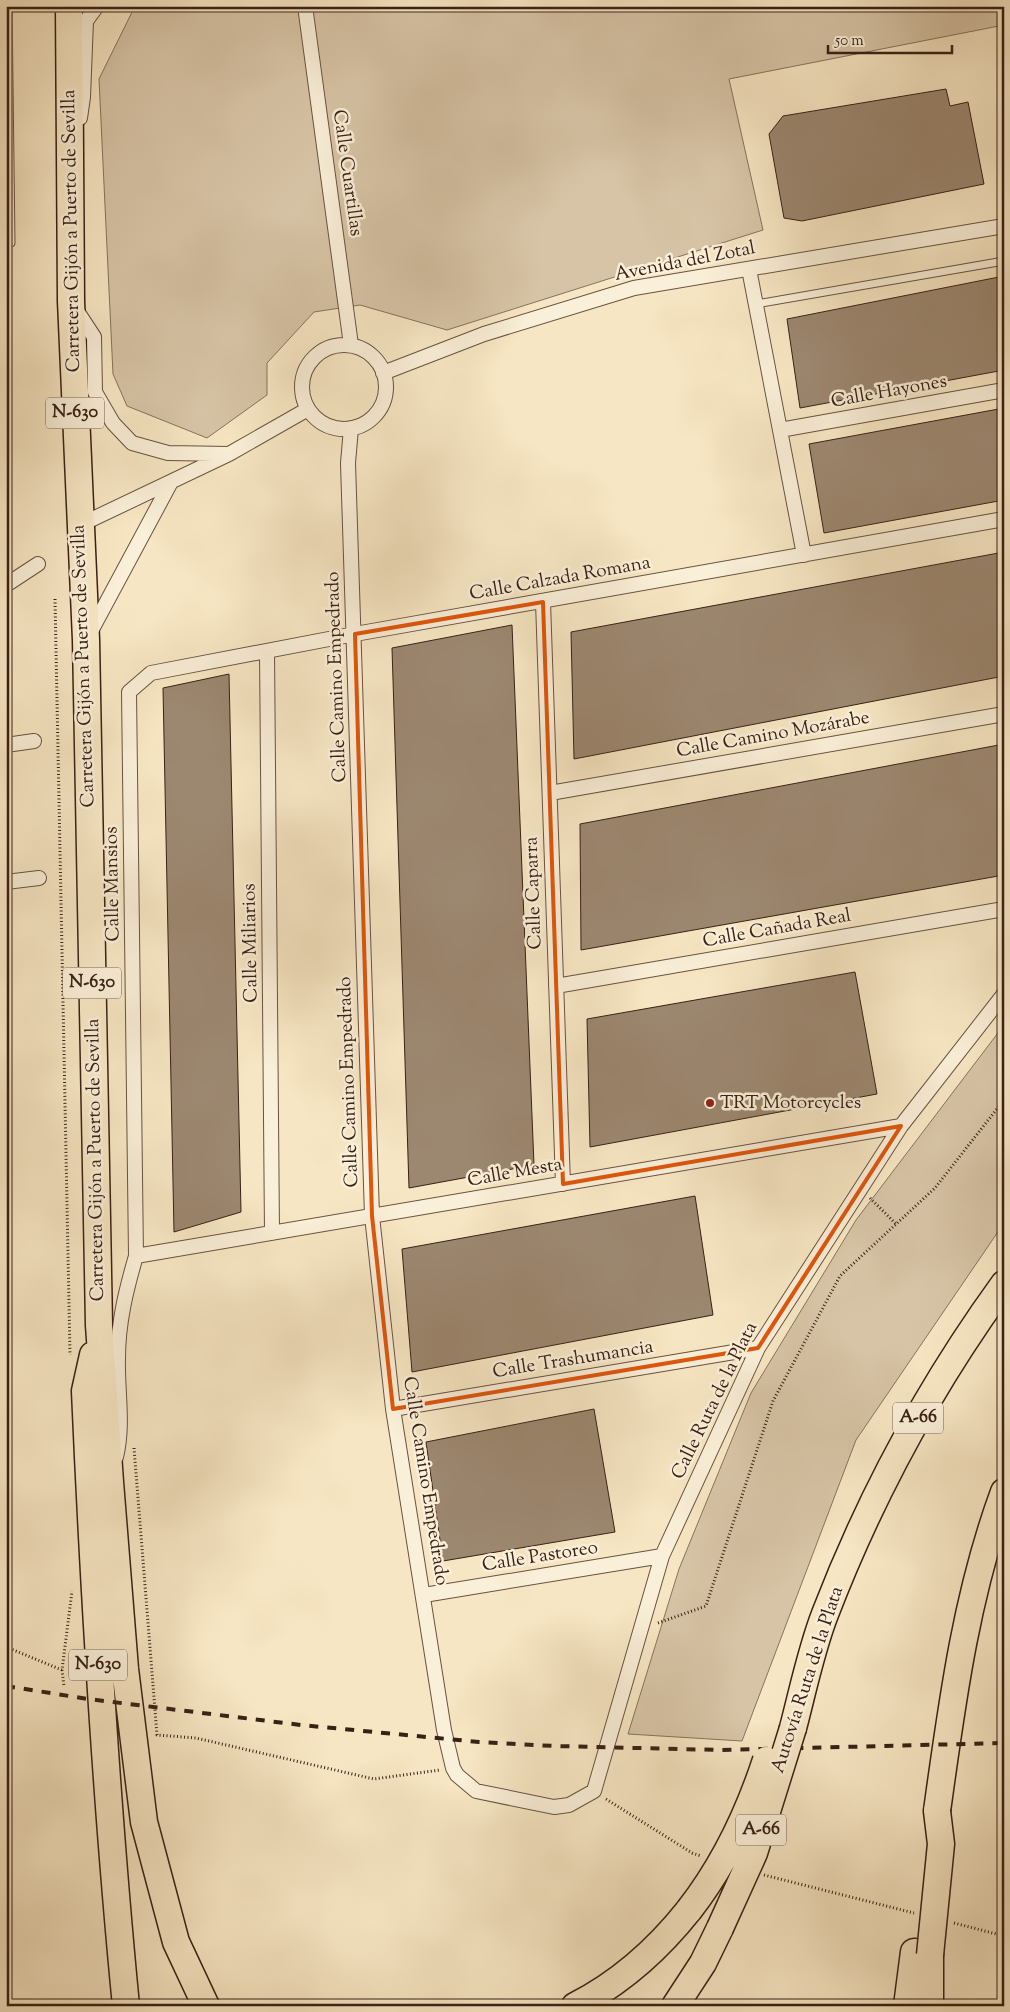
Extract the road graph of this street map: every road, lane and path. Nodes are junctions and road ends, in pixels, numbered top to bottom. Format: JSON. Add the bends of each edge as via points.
{"nodes":[{"id":1,"x":8,"y":6,"type":"edge"},
{"id":2,"x":69,"y":6,"type":"edge"},
{"id":3,"x":97,"y":6,"type":"edge"},
{"id":4,"x":305,"y":6,"type":"edge"},
{"id":5,"x":70,"y":186,"type":"junction"},
{"id":6,"x":1004,"y":226,"type":"edge"},
{"id":7,"x":6,"y":245,"type":"edge"},
{"id":8,"x":1004,"y":261,"type":"edge"},
{"id":9,"x":749,"y":269,"type":"junction"},
{"id":10,"x":71,"y":301,"type":"junction"},
{"id":11,"x":756,"y":304,"type":"junction"},
{"id":12,"x":351,"y":345,"type":"junction"},
{"id":13,"x":383,"y":373,"type":"junction"},
{"id":14,"x":1004,"y":390,"type":"edge"},
{"id":15,"x":308,"y":409,"type":"junction"},
{"id":16,"x":351,"y":428,"type":"junction"},
{"id":17,"x":780,"y":430,"type":"junction"},
{"id":18,"x":229,"y":454,"type":"junction"},
{"id":19,"x":170,"y":482,"type":"junction"},
{"id":20,"x":1004,"y":519,"type":"edge"},
{"id":21,"x":80,"y":525,"type":"junction"},
{"id":22,"x":804,"y":555,"type":"junction"},
{"id":23,"x":38,"y":564,"type":"dead end"},
{"id":24,"x":6,"y":585,"type":"edge"},
{"id":25,"x":55,"y":599,"type":"dead end"},
{"id":26,"x":543,"y":602,"type":"junction"},
{"id":27,"x":355,"y":634,"type":"junction"},
{"id":28,"x":86,"y":640,"type":"junction"},
{"id":29,"x":267,"y":651,"type":"junction"},
{"id":30,"x":129,"y":692,"type":"joint"},
{"id":31,"x":1004,"y":714,"type":"edge"},
{"id":32,"x":34,"y":741,"type":"dead end"},
{"id":33,"x":6,"y":745,"type":"edge"},
{"id":34,"x":550,"y":793,"type":"junction"},
{"id":35,"x":39,"y":878,"type":"dead end"},
{"id":36,"x":6,"y":882,"type":"edge"},
{"id":37,"x":1004,"y":909,"type":"edge"},
{"id":38,"x":556,"y":986,"type":"junction"},
{"id":39,"x":1004,"y":994,"type":"edge"},
{"id":40,"x":1004,"y":1100,"type":"edge"},
{"id":41,"x":901,"y":1126,"type":"junction"},
{"id":42,"x":563,"y":1184,"type":"junction"},
{"id":43,"x":861,"y":1189,"type":"junction"},
{"id":44,"x":372,"y":1216,"type":"junction"},
{"id":45,"x":896,"y":1224,"type":"junction"},
{"id":46,"x":272,"y":1234,"type":"junction"},
{"id":47,"x":136,"y":1256,"type":"junction"},
{"id":48,"x":1004,"y":1284,"type":"edge"},
{"id":49,"x":99,"y":1325,"type":"junction"},
{"id":50,"x":758,"y":1348,"type":"junction"},
{"id":51,"x":70,"y":1359,"type":"dead end"},
{"id":52,"x":393,"y":1409,"type":"junction"},
{"id":53,"x":134,"y":1447,"type":"dead end"},
{"id":54,"x":110,"y":1482,"type":"junction"},
{"id":55,"x":1004,"y":1492,"type":"edge"},
{"id":56,"x":662,"y":1556,"type":"junction"},
{"id":57,"x":73,"y":1586,"type":"dead end"},
{"id":58,"x":424,"y":1595,"type":"junction"},
{"id":59,"x":640,"y":1629,"type":"junction"},
{"id":60,"x":6,"y":1647,"type":"edge"},
{"id":61,"x":62,"y":1670,"type":"junction"},
{"id":62,"x":64,"y":1686,"type":"dead end"},
{"id":63,"x":784,"y":1728,"type":"junction"},
{"id":64,"x":453,"y":1768,"type":"junction"},
{"id":65,"x":594,"y":1791,"type":"junction"},
{"id":66,"x":711,"y":1859,"type":"dead end"},
{"id":67,"x":757,"y":1873,"type":"dead end"},
{"id":68,"x":923,"y":1915,"type":"dead end"},
{"id":69,"x":951,"y":1922,"type":"dead end"},
{"id":70,"x":1004,"y":1936,"type":"edge"},
{"id":71,"x":922,"y":1953,"type":"junction"},
{"id":72,"x":126,"y":2006,"type":"edge"},
{"id":73,"x":206,"y":2006,"type":"edge"},
{"id":74,"x":575,"y":2006,"type":"edge"},
{"id":75,"x":675,"y":2006,"type":"edge"},
{"id":76,"x":907,"y":2006,"type":"edge"},
{"id":77,"x":930,"y":2006,"type":"edge"}],
"edges":[{"from":1,"to":7,"type":"lane","via":[[11,243]]},
{"from":2,"to":5,"type":"highway","name":"Carretera Gijón a Puerto de Sevilla","number":"N-630"},
{"from":3,"to":5,"type":"street","via":[[86,22],[83,97]]},
{"from":4,"to":12,"type":"street","name":"Calle Cuartillas"},
{"from":5,"to":10,"type":"highway","name":"Carretera Gijón a Puerto de Sevilla","number":"N-630"},
{"from":6,"to":9,"type":"street","name":"Avenida del Zotal"},
{"from":8,"to":11,"type":"lane"},
{"from":9,"to":11,"type":"street"},
{"from":9,"to":13,"type":"street","name":"Avenida del Zotal","via":[[634,288],[484,334]]},
{"from":10,"to":18,"type":"street","via":[[94,338],[95,392],[112,423],[132,442],[168,453]]},
{"from":10,"to":21,"type":"highway","name":"Carretera Gijón a Puerto de Sevilla","number":"N-630"},
{"from":11,"to":17,"type":"street"},
{"from":12,"to":13,"type":"street","via":[[369,353]]},
{"from":12,"to":15,"type":"street","via":[[330,347],[308,364],[302,381],[302,396]]},
{"from":13,"to":16,"type":"street","via":[[384,396],[380,407],[371,419]]},
{"from":14,"to":17,"type":"street","name":"Calle Hayones"},
{"from":15,"to":16,"type":"street","via":[[329,426]]},
{"from":15,"to":18,"type":"street"},
{"from":16,"to":27,"type":"street","name":"Calle Camino Empedrado","via":[[348,463]]},
{"from":17,"to":22,"type":"street"},
{"from":18,"to":19,"type":"street"},
{"from":19,"to":21,"type":"street"},
{"from":19,"to":28,"type":"street"},
{"from":20,"to":22,"type":"street","name":"Calle Calzada Romana"},
{"from":21,"to":28,"type":"highway","name":"Carretera Gijón a Puerto de Sevilla","number":"N-630"},
{"from":22,"to":26,"type":"street","name":"Calle Calzada Romana"},
{"from":23,"to":24,"type":"street"},
{"from":25,"to":51,"type":"path"},
{"from":26,"to":27,"type":"street","name":"Calle Calzada Romana"},
{"from":26,"to":34,"type":"street","name":"Calle Caparra"},
{"from":27,"to":29,"type":"street","name":"Calle Calzada Romana"},
{"from":27,"to":44,"type":"street","name":"Calle Camino Empedrado"},
{"from":28,"to":49,"type":"highway","name":"Carretera Gijón a Puerto de Sevilla","number":"N-630"},
{"from":29,"to":30,"type":"street","name":"Calle Calzada Romana","via":[[151,673]]},
{"from":29,"to":46,"type":"street","name":"Calle Miliarios"},
{"from":30,"to":47,"type":"street","name":"Calle Mansios"},
{"from":31,"to":34,"type":"street","name":"Calle Camino Mozárabe"},
{"from":32,"to":33,"type":"street"},
{"from":34,"to":38,"type":"street","name":"Calle Caparra"},
{"from":35,"to":36,"type":"street"},
{"from":37,"to":38,"type":"street","name":"Calle Cañada Real"},
{"from":38,"to":42,"type":"street","name":"Calle Caparra"},
{"from":39,"to":41,"type":"street","name":"Calle Ruta de la Plata"},
{"from":40,"to":45,"type":"path","via":[[935,1188]]},
{"from":41,"to":42,"type":"street","name":"Calle Mesta"},
{"from":41,"to":43,"type":"street","name":"Calle Ruta de la Plata"},
{"from":42,"to":44,"type":"street","name":"Calle Mesta"},
{"from":43,"to":45,"type":"path"},
{"from":43,"to":50,"type":"street","name":"Calle Ruta de la Plata"},
{"from":44,"to":46,"type":"street","name":"Calle Mesta"},
{"from":44,"to":52,"type":"street","name":"Calle Camino Empedrado"},
{"from":45,"to":59,"type":"path","via":[[840,1276],[773,1400],[706,1606]]},
{"from":46,"to":47,"type":"street","name":"Calle Mesta"},
{"from":47,"to":54,"type":"street","name":"Calle Mansios","via":[[123,1303],[118,1358],[121,1439]]},
{"from":48,"to":63,"type":"highway","name":"Autovía Ruta de la Plata","number":"A-66","via":[[950,1363],[870,1507],[824,1616]]},
{"from":49,"to":54,"type":"highway","name":"Carretera Gijón a Puerto de Sevilla","number":"N-630"},
{"from":49,"to":72,"type":"highway","name":"Carretera Gijón a Puerto de Sevilla","number":"N-630","via":[[84,1391],[103,1741]]},
{"from":50,"to":52,"type":"street","name":"Calle Trashumancia"},
{"from":50,"to":56,"type":"street","name":"Calle Ruta de la Plata"},
{"from":52,"to":58,"type":"street","name":"Calle Camino Empedrado"},
{"from":53,"to":64,"type":"path","via":[[157,1735],[196,1738],[374,1779]]},
{"from":54,"to":73,"type":"highway","name":"Carretera Gijón a Puerto de Sevilla","via":[[118,1593],[144,1822],[176,1942]]},
{"from":55,"to":71,"type":"highway","via":[[978,1575],[963,1642],[937,1811],[928,1847]]},
{"from":56,"to":58,"type":"street","name":"Calle Pastoreo"},
{"from":56,"to":59,"type":"street","name":"Calle Ruta de la Plata"},
{"from":57,"to":61,"type":"path"},
{"from":58,"to":64,"type":"street","name":"Calle Camino Empedrado","via":[[444,1730]]},
{"from":59,"to":65,"type":"street","name":"Calle Ruta de la Plata"},
{"from":60,"to":61,"type":"path"},
{"from":61,"to":62,"type":"path"},
{"from":63,"to":74,"type":"highway","bridge":true,"via":[[738,1834],[716,1874],[689,1910],[668,1936],[633,1967]]},
{"from":63,"to":75,"type":"highway","name":"Autovía Ruta de la Plata","number":"A-66","bridge":true,"via":[[754,1853],[703,1963]]},
{"from":64,"to":65,"type":"street","via":[[476,1791],[535,1804],[568,1805]]},
{"from":65,"to":66,"type":"path","via":[[692,1853]]},
{"from":67,"to":68,"type":"path"},
{"from":69,"to":70,"type":"path"},
{"from":71,"to":76,"type":"highway"},
{"from":71,"to":77,"type":"highway"}]}
